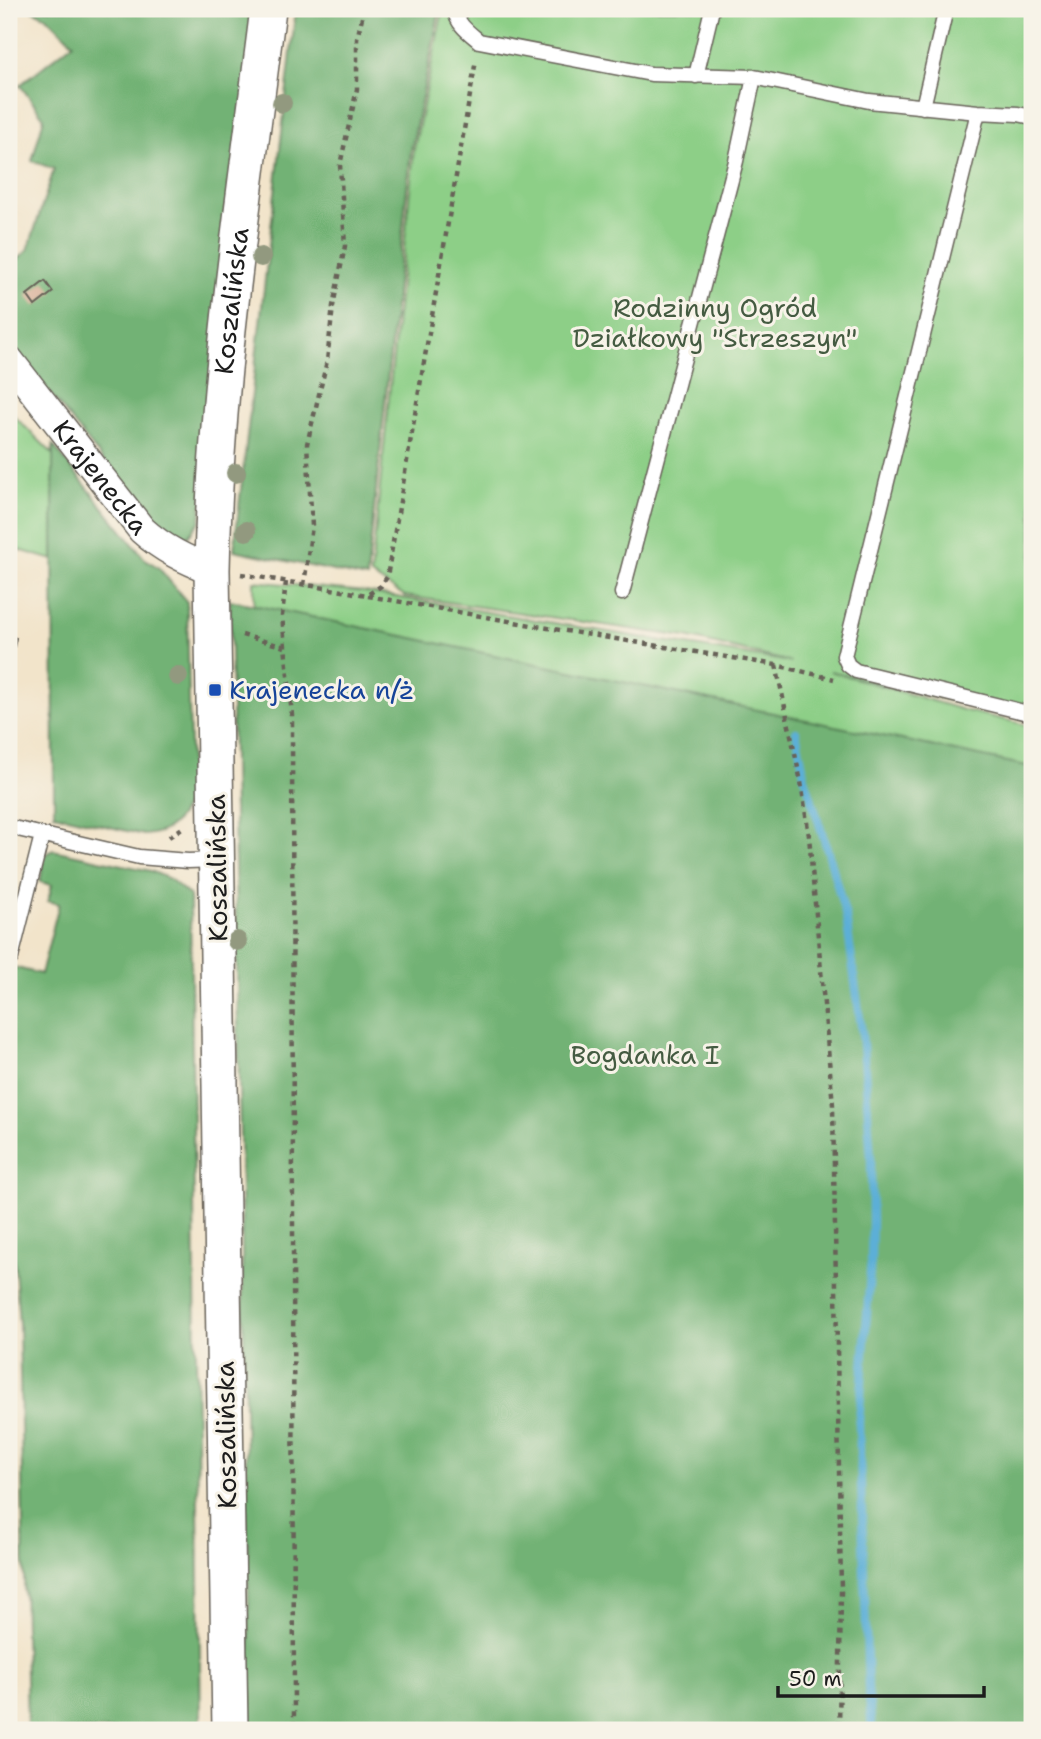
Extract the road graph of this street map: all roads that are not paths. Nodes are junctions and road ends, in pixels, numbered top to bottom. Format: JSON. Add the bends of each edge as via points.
{"nodes":[{"id":1,"x":268,"y":9,"type":"edge"},
{"id":2,"x":454,"y":9,"type":"edge"},
{"id":3,"x":712,"y":9,"type":"edge"},
{"id":4,"x":946,"y":9,"type":"edge"},
{"id":5,"x":696,"y":76,"type":"junction"},
{"id":6,"x":754,"y":77,"type":"junction"},
{"id":7,"x":923,"y":107,"type":"junction"},
{"id":8,"x":978,"y":112,"type":"junction"},
{"id":9,"x":1032,"y":117,"type":"edge"},
{"id":10,"x":9,"y":360,"type":"edge"},
{"id":11,"x":212,"y":570,"type":"junction"},
{"id":12,"x":622,"y":593,"type":"dead end"},
{"id":13,"x":1032,"y":715,"type":"edge"},
{"id":14,"x":9,"y":827,"type":"edge"},
{"id":15,"x":42,"y":835,"type":"junction"},
{"id":16,"x":217,"y":860,"type":"junction"},
{"id":17,"x":11,"y":958,"type":"dead end"},
{"id":18,"x":230,"y":1730,"type":"edge"}],
"edges":[{"from":1,"to":11,"type":"street","name":"Koszalińska","via":[[223,373]]},
{"from":2,"to":5,"type":"lane","via":[[462,27],[479,41],[651,74]]},
{"from":3,"to":5,"type":"lane"},
{"from":4,"to":7,"type":"lane"},
{"from":5,"to":6,"type":"lane"},
{"from":6,"to":7,"type":"lane","via":[[869,102]]},
{"from":6,"to":12,"type":"lane"},
{"from":7,"to":8,"type":"lane"},
{"from":8,"to":9,"type":"lane"},
{"from":8,"to":13,"type":"lane","via":[[844,656],[856,671]]},
{"from":10,"to":11,"type":"street","name":"Krajenecka","via":[[142,530],[168,550]]},
{"from":11,"to":16,"type":"street","name":"Koszalińska"},
{"from":14,"to":15,"type":"lane"},
{"from":15,"to":16,"type":"lane","via":[[139,857]]},
{"from":15,"to":17,"type":"lane"},
{"from":16,"to":18,"type":"street","name":"Koszalińska"}]}
